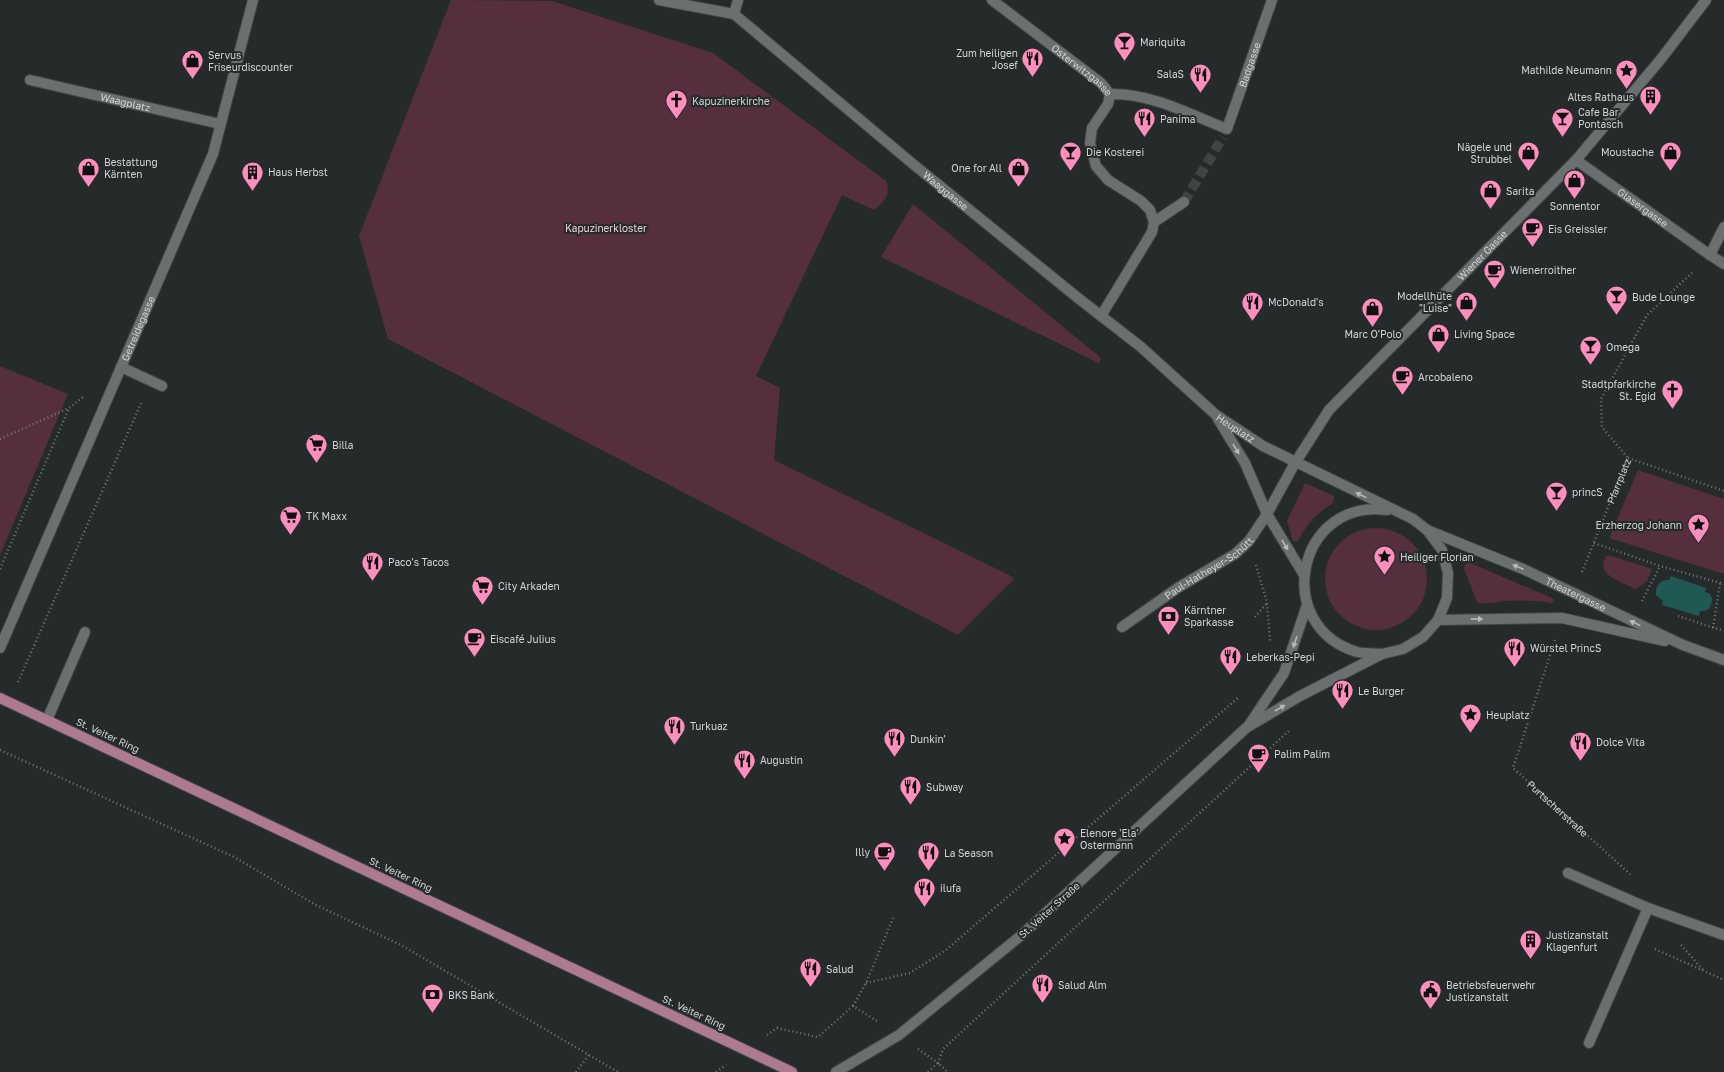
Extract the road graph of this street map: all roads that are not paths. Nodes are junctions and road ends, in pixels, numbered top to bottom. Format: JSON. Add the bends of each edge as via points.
{"nodes":[{"id":1,"x":253,"y":0,"type":"edge"},
{"id":2,"x":659,"y":0,"type":"edge"},
{"id":3,"x":738,"y":0,"type":"edge"},
{"id":4,"x":992,"y":0,"type":"edge"},
{"id":5,"x":1272,"y":0,"type":"edge"},
{"id":6,"x":1706,"y":0,"type":"edge"},
{"id":7,"x":734,"y":14,"type":"junction"},
{"id":8,"x":30,"y":80,"type":"dead end"},
{"id":9,"x":1110,"y":94,"type":"junction"},
{"id":10,"x":220,"y":124,"type":"junction"},
{"id":11,"x":1576,"y":160,"type":"junction"},
{"id":12,"x":1184,"y":202,"type":"tunnel mouth"},
{"id":13,"x":1154,"y":222,"type":"junction"},
{"id":14,"x":1724,"y":227,"type":"edge"},
{"id":15,"x":1710,"y":255,"type":"junction"},
{"id":16,"x":1724,"y":264,"type":"edge"},
{"id":17,"x":1101,"y":316,"type":"junction"},
{"id":18,"x":121,"y":367,"type":"junction"},
{"id":19,"x":162,"y":386,"type":"dead end"},
{"id":20,"x":1216,"y":415,"type":"junction"},
{"id":21,"x":1295,"y":463,"type":"junction"},
{"id":22,"x":1396,"y":512,"type":"junction"},
{"id":23,"x":1267,"y":514,"type":"junction"},
{"id":24,"x":1427,"y":530,"type":"junction"},
{"id":25,"x":1304,"y":575,"type":"junction"},
{"id":26,"x":1307,"y":605,"type":"junction"},
{"id":27,"x":1438,"y":620,"type":"junction"},
{"id":28,"x":1122,"y":627,"type":"dead end"},
{"id":29,"x":85,"y":632,"type":"dead end"},
{"id":30,"x":1683,"y":645,"type":"junction"},
{"id":31,"x":0,"y":648,"type":"edge"},
{"id":32,"x":1382,"y":654,"type":"junction"},
{"id":33,"x":1724,"y":660,"type":"edge"},
{"id":34,"x":0,"y":698,"type":"edge"},
{"id":35,"x":47,"y":720,"type":"junction"},
{"id":36,"x":1246,"y":728,"type":"junction"},
{"id":37,"x":1568,"y":873,"type":"dead end"},
{"id":38,"x":1648,"y":908,"type":"junction"},
{"id":39,"x":1724,"y":935,"type":"edge"},
{"id":40,"x":1589,"y":1043,"type":"dead end"},
{"id":41,"x":792,"y":1072,"type":"edge"},
{"id":42,"x":836,"y":1072,"type":"edge"}],
"edges":[{"from":1,"to":10,"type":"street","name":"Getreidegasse"},
{"from":2,"to":7,"type":"street","name":"Waaggasse"},
{"from":3,"to":7,"type":"street"},
{"from":4,"to":9,"type":"street","name":"Osterwitzgasse","via":[[1101,83]]},
{"from":5,"to":9,"type":"street","name":"Badgasse","via":[[1225,133],[1150,98],[1128,93]]},
{"from":6,"to":11,"type":"street","name":"Wiener Gasse","via":[[1661,59]]},
{"from":7,"to":17,"type":"street","name":"Waaggasse","via":[[913,164]]},
{"from":8,"to":10,"type":"street","name":"Waagplatz"},
{"from":9,"to":13,"type":"street","name":"Osterwitzgasse","via":[[1108,104],[1092,128],[1090,143],[1096,166],[1108,180],[1141,201],[1150,210]]},
{"from":10,"to":18,"type":"street","name":"Getreidegasse","via":[[213,154]]},
{"from":11,"to":15,"type":"street","name":"Glasergasse"},
{"from":11,"to":21,"type":"street","name":"Wiener Gasse","via":[[1329,410]]},
{"from":12,"to":13,"type":"street"},
{"from":13,"to":17,"type":"street","via":[[1152,232]]},
{"from":14,"to":15,"type":"street"},
{"from":15,"to":16,"type":"street"},
{"from":17,"to":20,"type":"street","name":"Waaggasse","via":[[1141,347]]},
{"from":18,"to":19,"type":"street"},
{"from":18,"to":31,"type":"street","name":"Getreidegasse"},
{"from":20,"to":21,"type":"street","name":"Heuplatz"},
{"from":20,"to":23,"type":"street","name":"Heuplatz","one_way":true,"via":[[1245,463]]},
{"from":22,"to":21,"type":"street","name":"Heuplatz","one_way":true},
{"from":21,"to":23,"type":"street","name":"Wiener Gasse"},
{"from":22,"to":24,"type":"street","name":"Heuplatz","via":[[1413,519]]},
{"from":22,"to":25,"type":"street","name":"Heuplatz","via":[[1375,509],[1354,512],[1335,522],[1319,536],[1309,554]]},
{"from":23,"to":25,"type":"street","name":"Heuplatz","one_way":true},
{"from":23,"to":28,"type":"street","name":"Paul-Hatheyer-Schütt","via":[[1249,541],[1235,554]]},
{"from":24,"to":27,"type":"street","name":"Heuplatz","via":[[1442,550],[1448,573],[1447,598]]},
{"from":30,"to":24,"type":"street","name":"Theatergasse","one_way":true,"via":[[1523,570]]},
{"from":25,"to":26,"type":"street","name":"Heuplatz"},
{"from":26,"to":32,"type":"street","name":"Heuplatz","via":[[1319,626],[1336,642],[1358,652]]},
{"from":26,"to":36,"type":"street","name":"Heuplatz","one_way":true,"via":[[1284,673]]},
{"from":27,"to":30,"type":"street","one_way":true,"via":[[1562,618]]},
{"from":27,"to":32,"type":"street","name":"Heuplatz","via":[[1423,637],[1403,649]]},
{"from":29,"to":35,"type":"street"},
{"from":30,"to":33,"type":"street","name":"Theatergasse"},
{"from":36,"to":32,"type":"street","name":"Heuplatz","one_way":true,"via":[[1300,696]]},
{"from":34,"to":35,"type":"main road","name":"St. Veiter Ring"},
{"from":35,"to":41,"type":"main road","name":"St. Veiter Ring"},
{"from":36,"to":42,"type":"street","name":"St. Veiter Straße","via":[[1024,933],[899,1035]]},
{"from":37,"to":38,"type":"street"},
{"from":38,"to":39,"type":"street"},
{"from":38,"to":40,"type":"street"}]}
